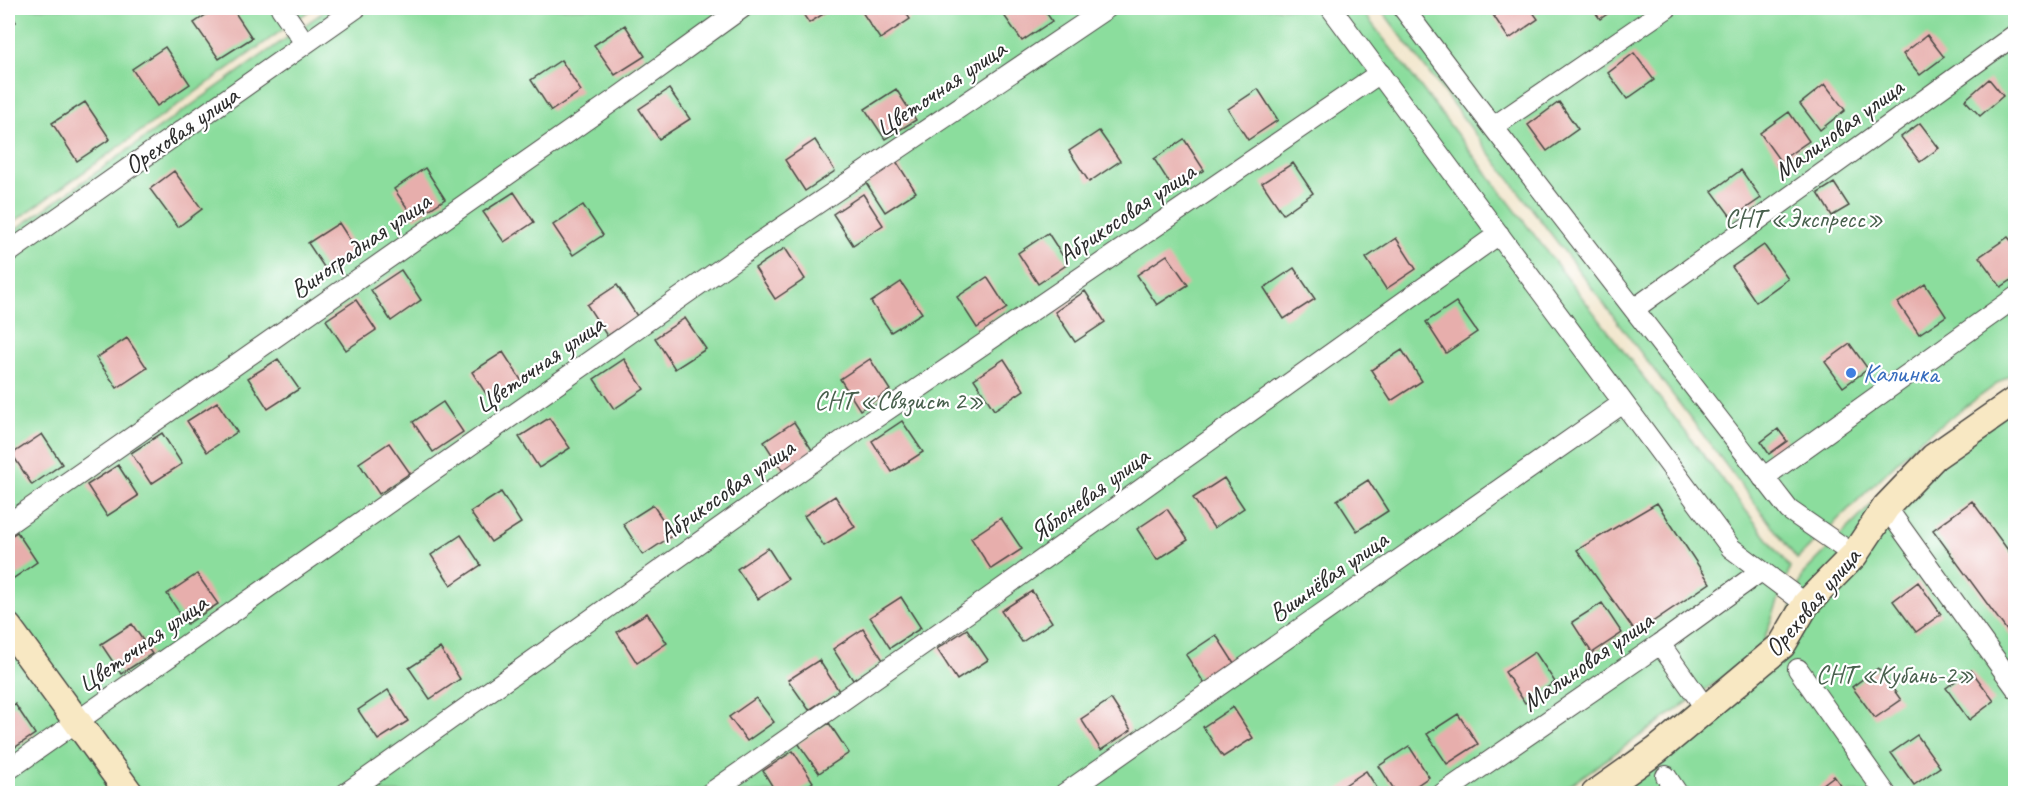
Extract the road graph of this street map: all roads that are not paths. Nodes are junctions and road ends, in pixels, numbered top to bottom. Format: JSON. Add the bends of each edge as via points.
{"nodes":[{"id":1,"x":281,"y":8,"type":"edge"},
{"id":2,"x":356,"y":8,"type":"edge"},
{"id":3,"x":742,"y":8,"type":"edge"},
{"id":4,"x":1107,"y":8,"type":"edge"},
{"id":5,"x":1331,"y":8,"type":"edge"},
{"id":6,"x":1403,"y":8,"type":"edge"},
{"id":7,"x":1667,"y":8,"type":"edge"},
{"id":8,"x":2016,"y":34,"type":"edge"},
{"id":9,"x":305,"y":43,"type":"junction"},
{"id":10,"x":1380,"y":73,"type":"junction"},
{"id":11,"x":1493,"y":127,"type":"junction"},
{"id":12,"x":1499,"y":234,"type":"junction"},
{"id":13,"x":8,"y":253,"type":"edge"},
{"id":14,"x":2016,"y":297,"type":"edge"},
{"id":15,"x":1634,"y":309,"type":"junction"},
{"id":16,"x":2016,"y":400,"type":"edge"},
{"id":17,"x":1623,"y":402,"type":"junction"},
{"id":18,"x":1763,"y":478,"type":"junction"},
{"id":19,"x":1886,"y":507,"type":"junction"},
{"id":20,"x":8,"y":524,"type":"edge"},
{"id":21,"x":1854,"y":555,"type":"junction"},
{"id":22,"x":1761,"y":571,"type":"junction"},
{"id":23,"x":1806,"y":604,"type":"junction"},
{"id":24,"x":8,"y":627,"type":"edge"},
{"id":25,"x":1660,"y":644,"type":"junction"},
{"id":26,"x":1798,"y":669,"type":"dead end"},
{"id":27,"x":2016,"y":688,"type":"edge"},
{"id":28,"x":1706,"y":709,"type":"junction"},
{"id":29,"x":77,"y":722,"type":"junction"},
{"id":30,"x":8,"y":770,"type":"edge"},
{"id":31,"x":1666,"y":776,"type":"dead end"},
{"id":32,"x":130,"y":794,"type":"edge"},
{"id":33,"x":345,"y":794,"type":"edge"},
{"id":34,"x":709,"y":794,"type":"edge"},
{"id":35,"x":1064,"y":794,"type":"edge"},
{"id":36,"x":1442,"y":794,"type":"edge"},
{"id":37,"x":1595,"y":794,"type":"edge"},
{"id":38,"x":1678,"y":794,"type":"edge"},
{"id":39,"x":1886,"y":794,"type":"edge"}],
"edges":[{"from":1,"to":9,"type":"street"},
{"from":2,"to":9,"type":"street","name":"Ореховая улица"},
{"from":3,"to":20,"type":"street","name":"Виноградная улица"},
{"from":4,"to":29,"type":"street","name":"Цветочная улица","via":[[738,257]]},
{"from":5,"to":10,"type":"street"},
{"from":6,"to":11,"type":"street"},
{"from":7,"to":11,"type":"street"},
{"from":8,"to":15,"type":"street","name":"Малиновая улица"},
{"from":9,"to":13,"type":"street","name":"Ореховая улица"},
{"from":10,"to":12,"type":"street"},
{"from":10,"to":33,"type":"street","name":"Абрикосовая улица","via":[[859,429]]},
{"from":11,"to":15,"type":"street"},
{"from":12,"to":17,"type":"street"},
{"from":12,"to":34,"type":"street","name":"Яблоневая улица"},
{"from":14,"to":18,"type":"street"},
{"from":15,"to":18,"type":"street"},
{"from":16,"to":19,"type":"street","name":"Ореховая улица","via":[[1934,457]]},
{"from":17,"to":22,"type":"street","via":[[1731,548]]},
{"from":17,"to":35,"type":"street","name":"Вишнёвая улица"},
{"from":18,"to":21,"type":"street","via":[[1789,510]]},
{"from":19,"to":21,"type":"street","name":"Ореховая улица"},
{"from":19,"to":27,"type":"street"},
{"from":21,"to":23,"type":"street","name":"Ореховая улица"},
{"from":22,"to":23,"type":"street"},
{"from":22,"to":25,"type":"street","name":"Малиновая улица"},
{"from":23,"to":28,"type":"street","name":"Ореховая улица","via":[[1782,645]]},
{"from":24,"to":29,"type":"street"},
{"from":25,"to":28,"type":"street"},
{"from":25,"to":36,"type":"street","name":"Малиновая улица"},
{"from":26,"to":39,"type":"street"},
{"from":28,"to":37,"type":"street","name":"Ореховая улица"},
{"from":29,"to":30,"type":"street","name":"Цветочная улица"},
{"from":29,"to":32,"type":"street"},
{"from":31,"to":38,"type":"street"}]}
